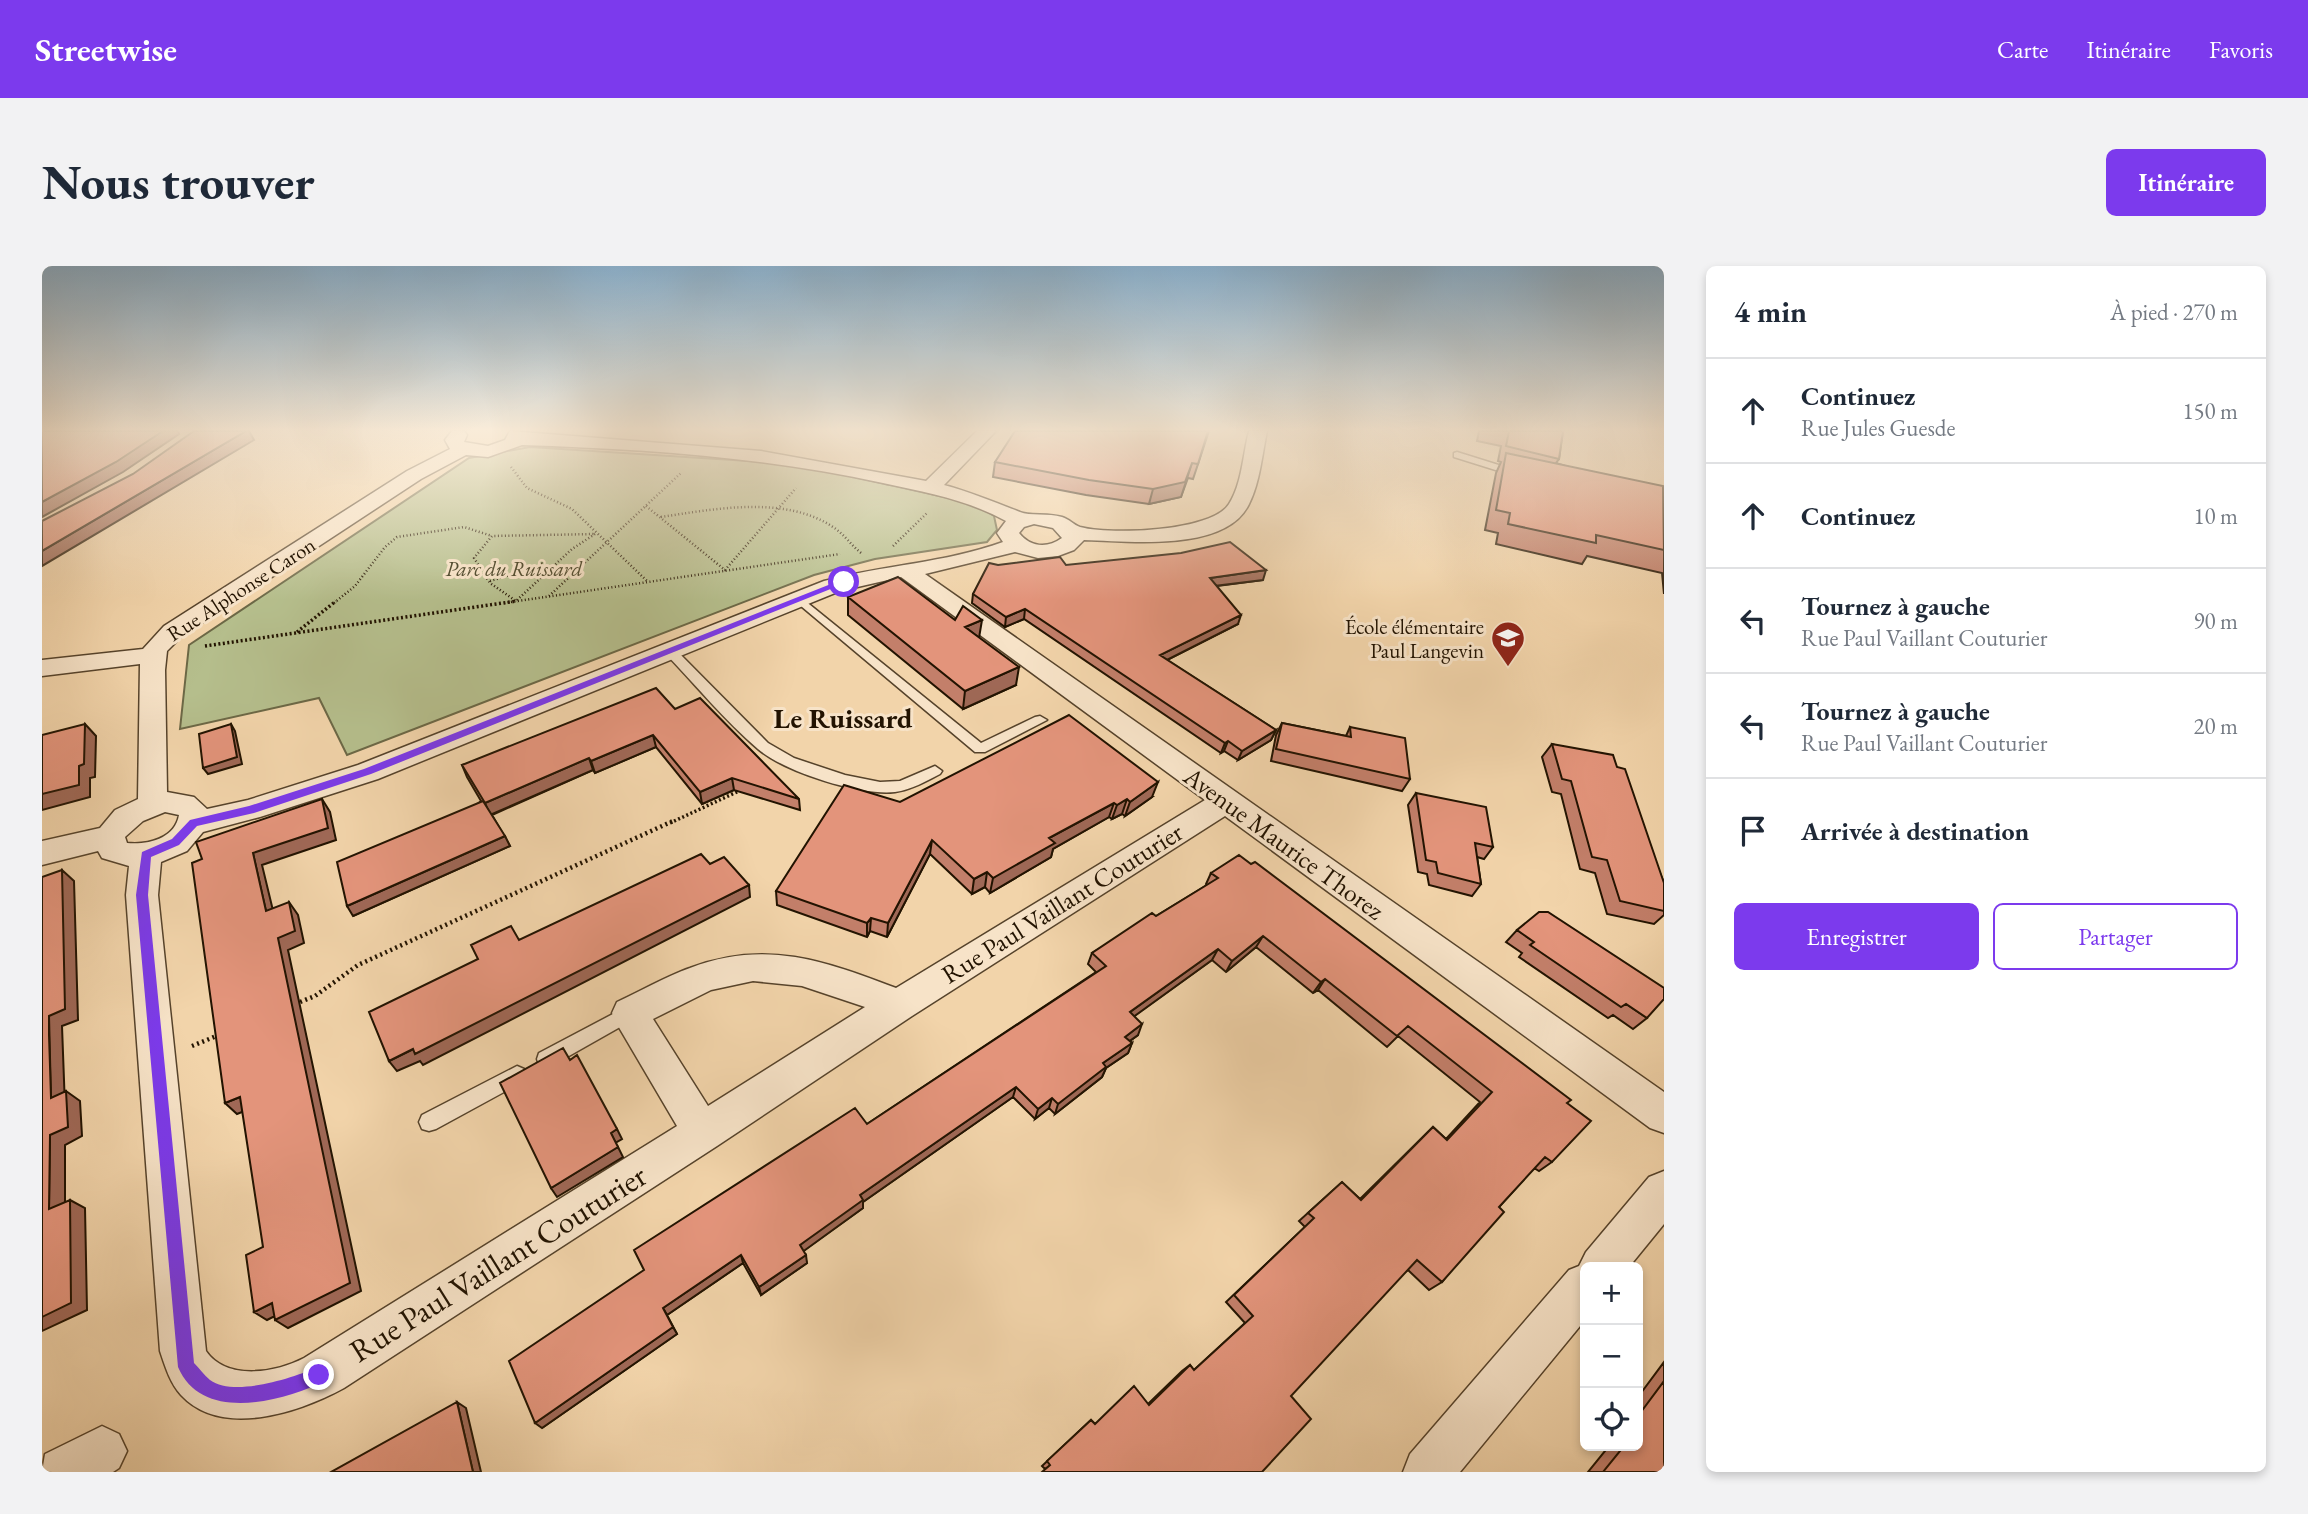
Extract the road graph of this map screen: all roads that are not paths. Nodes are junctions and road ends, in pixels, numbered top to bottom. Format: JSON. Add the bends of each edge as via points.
{"nodes":[{"id":1,"x":395,"y":487,"type":"edge"},
{"id":2,"x":927,"y":487,"type":"edge"},
{"id":3,"x":941,"y":487,"type":"edge"},
{"id":4,"x":1244,"y":487,"type":"edge"},
{"id":5,"x":939,"y":490,"type":"junction"},
{"id":6,"x":1019,"y":533,"type":"junction"},
{"id":7,"x":1072,"y":533,"type":"junction"},
{"id":8,"x":894,"y":556,"type":"junction"},
{"id":9,"x":799,"y":599,"type":"junction"},
{"id":10,"x":669,"y":650,"type":"junction"},
{"id":11,"x":152,"y":655,"type":"junction"},
{"id":12,"x":42,"y":668,"type":"edge"},
{"id":13,"x":1040,"y":720,"type":"dead end"},
{"id":14,"x":935,"y":771,"type":"dead end"},
{"id":15,"x":1226,"y":802,"type":"junction"},
{"id":16,"x":153,"y":804,"type":"junction"},
{"id":17,"x":193,"y":823,"type":"junction"},
{"id":18,"x":110,"y":837,"type":"junction"},
{"id":19,"x":42,"y":853,"type":"edge"},
{"id":20,"x":146,"y":855,"type":"junction"},
{"id":21,"x":899,"y":1005,"type":"junction"},
{"id":22,"x":630,"y":1013,"type":"junction"},
{"id":23,"x":1664,"y":1115,"type":"edge"},
{"id":24,"x":429,"y":1122,"type":"dead end"},
{"id":25,"x":703,"y":1133,"type":"junction"},
{"id":26,"x":1664,"y":1192,"type":"edge"},
{"id":27,"x":1605,"y":1262,"type":"edge"},
{"id":28,"x":1580,"y":1292,"type":"edge"},
{"id":29,"x":1429,"y":1472,"type":"edge"}],
"edges":[{"from":1,"to":11,"type":"street","name":"Rue Alphonse Caron","via":[[193,617],[158,644]]},
{"from":2,"to":5,"type":"street"},
{"from":3,"to":5,"type":"street"},
{"from":4,"to":7,"type":"street","via":[[1239,506],[1203,529]]},
{"from":5,"to":6,"type":"street","via":[[991,504]]},
{"from":6,"to":7,"type":"street","via":[[1053,520]]},
{"from":6,"to":7,"type":"street","via":[[1035,551],[1055,551],[1072,542]]},
{"from":6,"to":8,"type":"street","via":[[981,557]]},
{"from":8,"to":9,"type":"street"},
{"from":8,"to":15,"type":"street","name":"Avenue Maurice Thorez"},
{"from":9,"to":10,"type":"street"},
{"from":9,"to":13,"type":"lane","via":[[980,750]]},
{"from":10,"to":14,"type":"lane","via":[[763,746],[787,760],[880,787],[903,785]]},
{"from":10,"to":17,"type":"street","via":[[368,772]]},
{"from":11,"to":12,"type":"street"},
{"from":11,"to":16,"type":"street","name":"Rue Alphonse Caron"},
{"from":15,"to":21,"type":"street","name":"Rue Paul Vaillant Couturier"},
{"from":15,"to":23,"type":"street","name":"Avenue Maurice Thorez"},
{"from":16,"to":17,"type":"street","via":[[188,805],[194,812]]},
{"from":16,"to":18,"type":"street","via":[[123,820]]},
{"from":17,"to":20,"type":"street","via":[[176,842]]},
{"from":18,"to":19,"type":"street"},
{"from":18,"to":20,"type":"street","via":[[111,847],[120,854]]},
{"from":20,"to":25,"type":"street","name":"Rue Paul Vaillant Couturier","via":[[142,895],[183,1351],[186,1367],[205,1387],[221,1393],[270,1393],[319,1375]]},
{"from":21,"to":22,"type":"street","via":[[824,975],[763,966],[703,977]]},
{"from":21,"to":25,"type":"street","name":"Rue Paul Vaillant Couturier"},
{"from":22,"to":24,"type":"lane"},
{"from":22,"to":25,"type":"street"},
{"from":26,"to":27,"type":"street"},
{"from":28,"to":29,"type":"street"}]}
